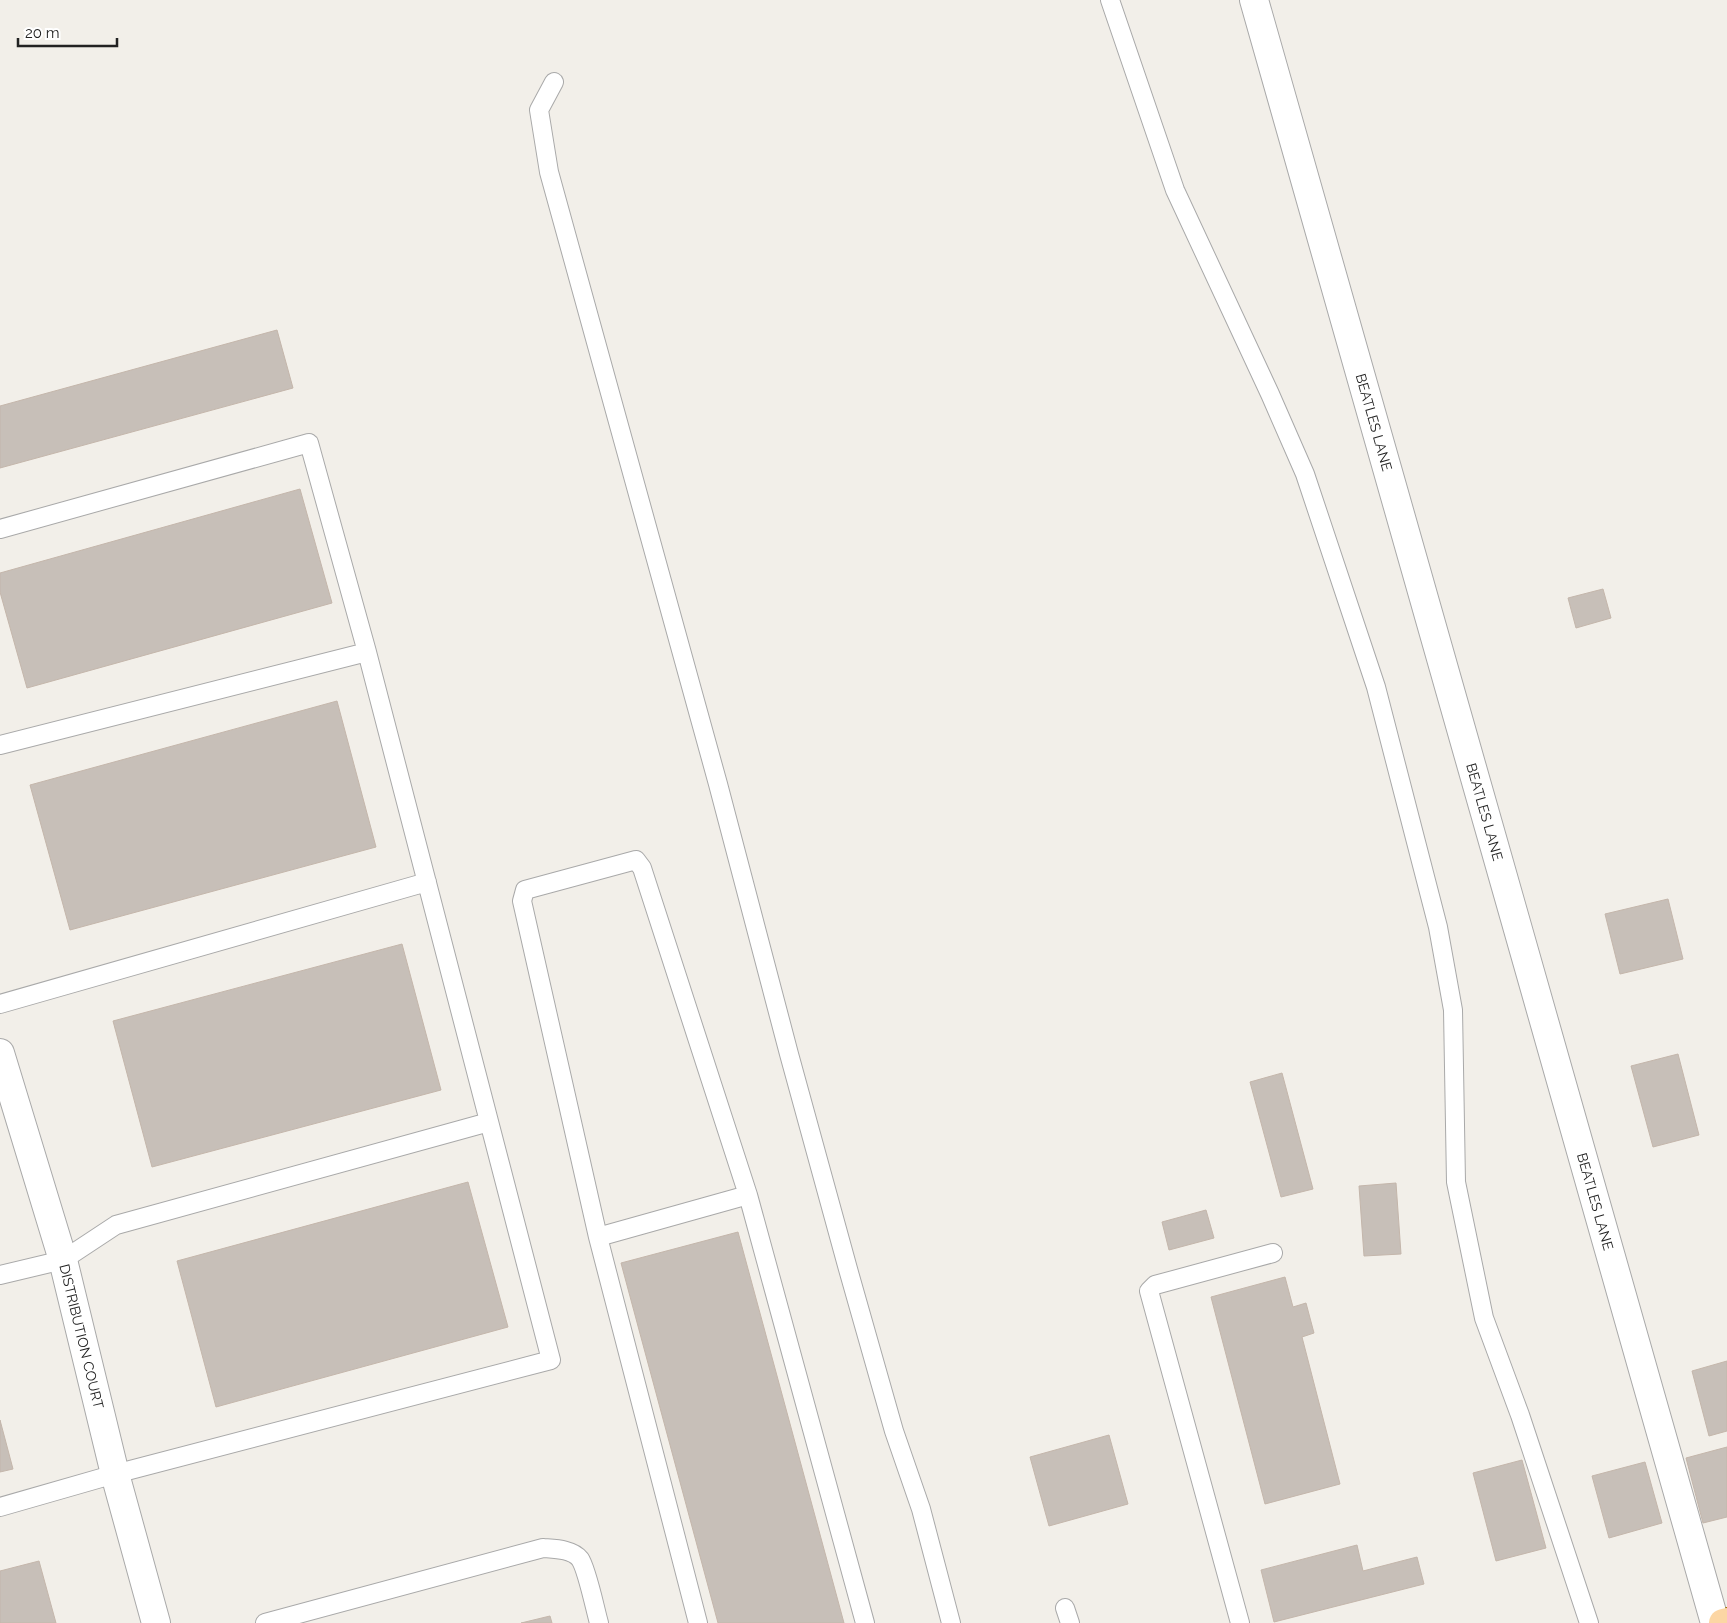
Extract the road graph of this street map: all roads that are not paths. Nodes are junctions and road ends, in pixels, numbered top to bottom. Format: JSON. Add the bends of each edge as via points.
{"nodes":[{"id":1,"x":1110,"y":0,"type":"edge"},
{"id":2,"x":1254,"y":0,"type":"edge"},
{"id":3,"x":554,"y":82,"type":"dead end"},
{"id":4,"x":0,"y":529,"type":"edge"},
{"id":5,"x":368,"y":652,"type":"junction"},
{"id":6,"x":0,"y":745,"type":"edge"},
{"id":7,"x":427,"y":882,"type":"junction"},
{"id":8,"x":0,"y":1004,"type":"edge"},
{"id":9,"x":0,"y":1053,"type":"edge"},
{"id":10,"x":489,"y":1122,"type":"junction"},
{"id":11,"x":748,"y":1196,"type":"junction"},
{"id":12,"x":598,"y":1237,"type":"junction"},
{"id":13,"x":1273,"y":1253,"type":"dead end"},
{"id":14,"x":63,"y":1260,"type":"junction"},
{"id":15,"x":0,"y":1275,"type":"edge"},
{"id":16,"x":115,"y":1474,"type":"junction"},
{"id":17,"x":0,"y":1507,"type":"edge"},
{"id":18,"x":1727,"y":1622,"type":"edge"},
{"id":19,"x":156,"y":1623,"type":"edge"},
{"id":20,"x":265,"y":1623,"type":"edge"},
{"id":21,"x":599,"y":1623,"type":"edge"},
{"id":22,"x":698,"y":1623,"type":"edge"},
{"id":23,"x":864,"y":1623,"type":"edge"},
{"id":24,"x":951,"y":1623,"type":"edge"},
{"id":25,"x":1240,"y":1623,"type":"edge"},
{"id":26,"x":1589,"y":1623,"type":"edge"},
{"id":27,"x":1715,"y":1623,"type":"edge"},
{"id":28,"x":1723,"y":1623,"type":"edge"}],
"edges":[{"from":1,"to":26,"type":"lane","via":[[1175,190],[1305,474],[1376,687],[1438,927],[1454,1010],[1456,1182],[1484,1318]]},
{"from":2,"to":27,"type":"street","name":"BEATLES LANE"},
{"from":3,"to":24,"type":"lane","via":[[540,110],[549,172],[845,1260],[894,1431],[921,1509]]},
{"from":4,"to":5,"type":"lane","via":[[308,443]]},
{"from":5,"to":6,"type":"lane"},
{"from":5,"to":7,"type":"lane"},
{"from":7,"to":8,"type":"lane"},
{"from":7,"to":10,"type":"lane"},
{"from":9,"to":14,"type":"street","name":"DISTRIBUTION COURT"},
{"from":10,"to":14,"type":"lane","via":[[116,1225]]},
{"from":10,"to":16,"type":"lane","via":[[551,1360]]},
{"from":11,"to":12,"type":"lane"},
{"from":11,"to":12,"type":"lane","via":[[642,868],[636,860],[525,890],[522,901]]},
{"from":11,"to":23,"type":"lane"},
{"from":12,"to":22,"type":"lane"},
{"from":13,"to":25,"type":"lane","via":[[1155,1285],[1148,1291]]},
{"from":14,"to":15,"type":"lane"},
{"from":14,"to":16,"type":"street","name":"DISTRIBUTION COURT"},
{"from":16,"to":17,"type":"lane"},
{"from":16,"to":19,"type":"street","name":"DISTRIBUTION COURT"},
{"from":18,"to":28,"type":"main road"},
{"from":20,"to":21,"type":"lane","via":[[543,1548],[570,1552],[579,1558]]}]}
